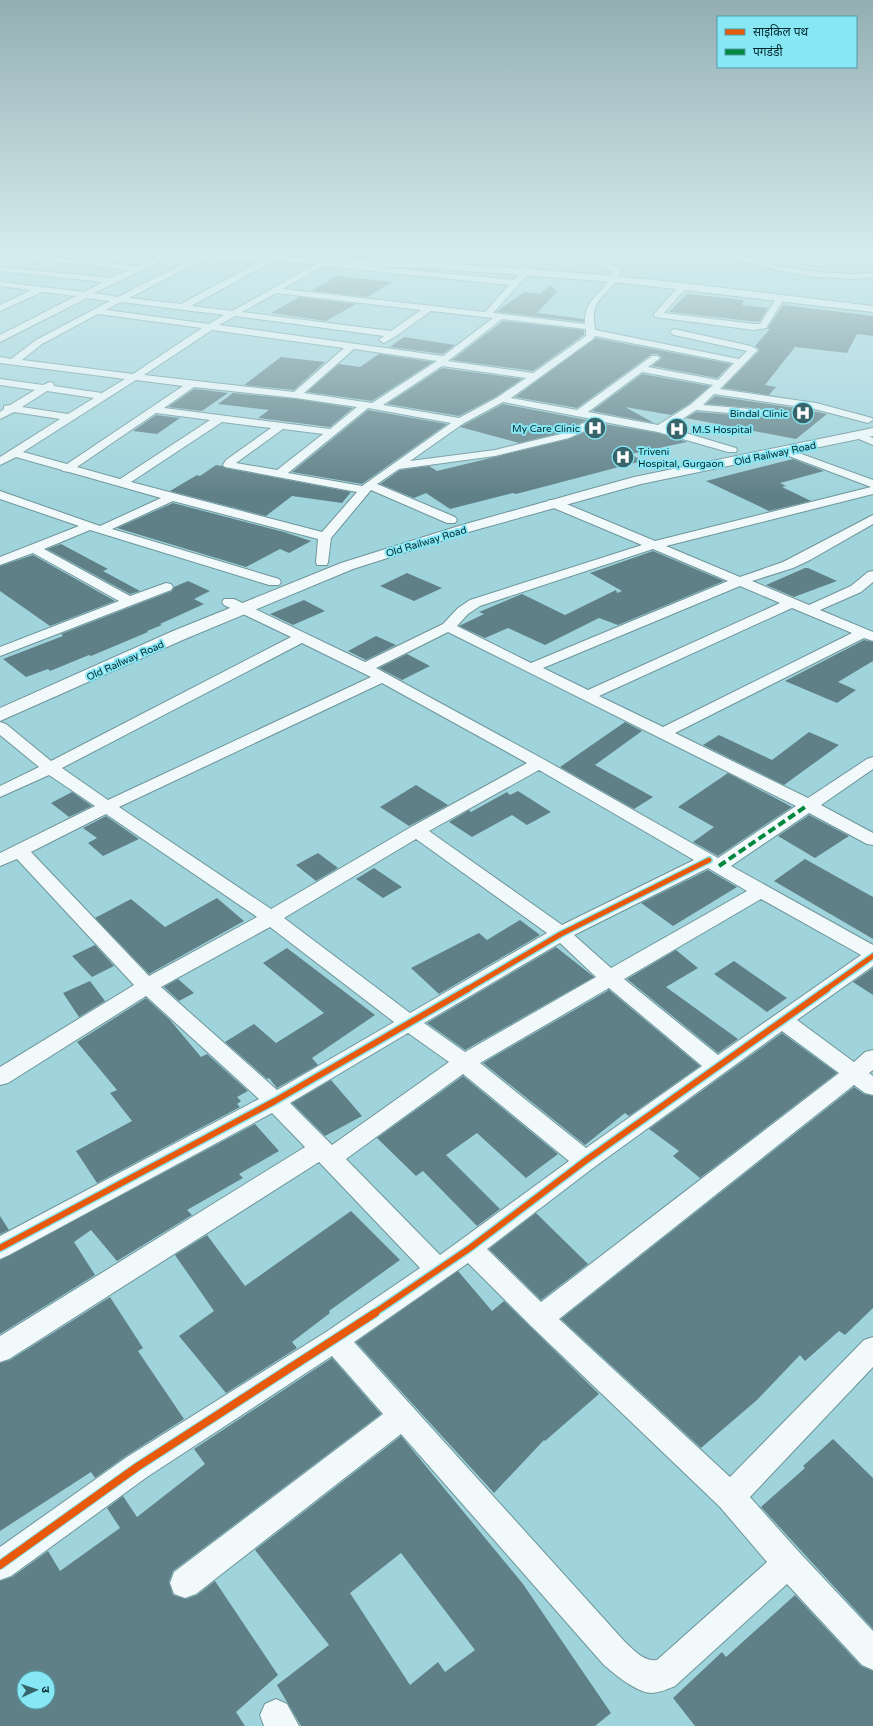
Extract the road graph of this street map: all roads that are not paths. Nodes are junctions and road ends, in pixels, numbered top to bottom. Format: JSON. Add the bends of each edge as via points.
{"nodes":[{"id":1,"x":393,"y":334,"type":"edge"},
{"id":2,"x":52,"y":335,"type":"edge"},
{"id":3,"x":197,"y":335,"type":"edge"},
{"id":4,"x":267,"y":335,"type":"edge"},
{"id":5,"x":476,"y":335,"type":"edge"},
{"id":6,"x":590,"y":335,"type":"edge"},
{"id":7,"x":614,"y":335,"type":"edge"},
{"id":8,"x":667,"y":335,"type":"edge"},
{"id":9,"x":671,"y":335,"type":"edge"},
{"id":10,"x":0,"y":338,"type":"edge"},
{"id":11,"x":39,"y":342,"type":"junction"},
{"id":12,"x":650,"y":343,"type":"junction"},
{"id":13,"x":351,"y":347,"type":"junction"},
{"id":14,"x":372,"y":349,"type":"junction"},
{"id":15,"x":655,"y":358,"type":"dead end"},
{"id":16,"x":0,"y":360,"type":"edge"},
{"id":17,"x":442,"y":361,"type":"junction"},
{"id":18,"x":17,"y":362,"type":"junction"},
{"id":19,"x":740,"y":362,"type":"junction"},
{"id":20,"x":7,"y":369,"type":"dead end"},
{"id":21,"x":76,"y":369,"type":"junction"},
{"id":22,"x":641,"y":369,"type":"junction"},
{"id":23,"x":535,"y":376,"type":"junction"},
{"id":24,"x":134,"y":377,"type":"junction"},
{"id":25,"x":0,"y":382,"type":"edge"},
{"id":26,"x":720,"y":383,"type":"junction"},
{"id":27,"x":192,"y":384,"type":"junction"},
{"id":28,"x":45,"y":388,"type":"junction"},
{"id":29,"x":712,"y":391,"type":"junction"},
{"id":30,"x":296,"y":395,"type":"junction"},
{"id":31,"x":104,"y":396,"type":"junction"},
{"id":32,"x":502,"y":398,"type":"junction"},
{"id":33,"x":370,"y":405,"type":"junction"},
{"id":34,"x":0,"y":407,"type":"edge"},
{"id":35,"x":694,"y":407,"type":"junction"},
{"id":36,"x":12,"y":409,"type":"junction"},
{"id":37,"x":155,"y":410,"type":"junction"},
{"id":38,"x":763,"y":413,"type":"dead end"},
{"id":39,"x":579,"y":414,"type":"junction"},
{"id":40,"x":0,"y":416,"type":"edge"},
{"id":41,"x":71,"y":418,"type":"junction"},
{"id":42,"x":603,"y":418,"type":"junction"},
{"id":43,"x":219,"y":419,"type":"junction"},
{"id":44,"x":460,"y":421,"type":"junction"},
{"id":45,"x":280,"y":426,"type":"junction"},
{"id":46,"x":838,"y":426,"type":"dead end"},
{"id":47,"x":868,"y":426,"type":"edge"},
{"id":48,"x":660,"y":429,"type":"junction"},
{"id":49,"x":332,"y":432,"type":"junction"},
{"id":50,"x":873,"y":442,"type":"edge"},
{"id":51,"x":738,"y":448,"type":"junction"},
{"id":52,"x":786,"y":451,"type":"junction"},
{"id":53,"x":15,"y":453,"type":"junction"},
{"id":54,"x":762,"y":456,"type":"junction"},
{"id":55,"x":0,"y":462,"type":"edge"},
{"id":56,"x":396,"y":466,"type":"junction"},
{"id":57,"x":67,"y":469,"type":"junction"},
{"id":58,"x":278,"y":474,"type":"junction"},
{"id":59,"x":122,"y":483,"type":"junction"},
{"id":60,"x":873,"y":484,"type":"edge"},
{"id":61,"x":366,"y":487,"type":"junction"},
{"id":62,"x":873,"y":490,"type":"edge"},
{"id":63,"x":0,"y":495,"type":"edge"},
{"id":64,"x":172,"y":497,"type":"junction"},
{"id":65,"x":554,"y":503,"type":"junction"},
{"id":66,"x":873,"y":518,"type":"edge"},
{"id":67,"x":451,"y":520,"type":"junction"},
{"id":68,"x":96,"y":528,"type":"junction"},
{"id":69,"x":325,"y":537,"type":"junction"},
{"id":70,"x":654,"y":545,"type":"junction"},
{"id":71,"x":35,"y":548,"type":"junction"},
{"id":72,"x":4,"y":557,"type":"edge"},
{"id":73,"x":322,"y":562,"type":"junction"},
{"id":74,"x":873,"y":575,"type":"edge"},
{"id":75,"x":740,"y":581,"type":"junction"},
{"id":76,"x":274,"y":582,"type":"junction"},
{"id":77,"x":166,"y":587,"type":"dead end"},
{"id":78,"x":129,"y":601,"type":"junction"},
{"id":79,"x":792,"y":603,"type":"junction"},
{"id":80,"x":235,"y":606,"type":"junction"},
{"id":81,"x":809,"y":610,"type":"junction"},
{"id":82,"x":448,"y":627,"type":"junction"},
{"id":83,"x":868,"y":635,"type":"edge"},
{"id":84,"x":302,"y":637,"type":"junction"},
{"id":85,"x":0,"y":652,"type":"edge"},
{"id":86,"x":365,"y":668,"type":"junction"},
{"id":87,"x":531,"y":668,"type":"junction"},
{"id":88,"x":381,"y":678,"type":"junction"},
{"id":89,"x":587,"y":696,"type":"junction"},
{"id":90,"x":0,"y":701,"type":"edge"},
{"id":91,"x":0,"y":715,"type":"edge"},
{"id":92,"x":0,"y":727,"type":"edge"},
{"id":93,"x":663,"y":733,"type":"junction"},
{"id":94,"x":873,"y":762,"type":"edge"},
{"id":95,"x":539,"y":763,"type":"junction"},
{"id":96,"x":50,"y":768,"type":"junction"},
{"id":97,"x":0,"y":792,"type":"edge"},
{"id":98,"x":808,"y":805,"type":"junction"},
{"id":99,"x":108,"y":806,"type":"junction"},
{"id":100,"x":416,"y":831,"type":"junction"},
{"id":101,"x":873,"y":840,"type":"edge"},
{"id":102,"x":20,"y":850,"type":"junction"},
{"id":103,"x":0,"y":860,"type":"edge"},
{"id":104,"x":714,"y":863,"type":"junction"},
{"id":105,"x":761,"y":891,"type":"junction"},
{"id":106,"x":272,"y":918,"type":"junction"},
{"id":107,"x":561,"y":934,"type":"junction"},
{"id":108,"x":873,"y":953,"type":"edge"},
{"id":109,"x":873,"y":956,"type":"edge"},
{"id":110,"x":611,"y":978,"type":"junction"},
{"id":111,"x":147,"y":986,"type":"junction"},
{"id":112,"x":783,"y":1021,"type":"junction"},
{"id":113,"x":409,"y":1022,"type":"junction"},
{"id":114,"x":873,"y":1058,"type":"edge"},
{"id":115,"x":464,"y":1062,"type":"junction"},
{"id":116,"x":717,"y":1066,"type":"junction"},
{"id":117,"x":854,"y":1073,"type":"junction"},
{"id":118,"x":0,"y":1077,"type":"edge"},
{"id":119,"x":873,"y":1087,"type":"edge"},
{"id":120,"x":275,"y":1101,"type":"junction"},
{"id":121,"x":326,"y":1153,"type":"junction"},
{"id":122,"x":585,"y":1161,"type":"junction"},
{"id":123,"x":0,"y":1248,"type":"edge"},
{"id":124,"x":470,"y":1248,"type":"junction"},
{"id":125,"x":438,"y":1269,"type":"junction"},
{"id":126,"x":540,"y":1318,"type":"junction"},
{"id":127,"x":335,"y":1340,"type":"junction"},
{"id":128,"x":873,"y":1349,"type":"edge"},
{"id":129,"x":0,"y":1350,"type":"edge"},
{"id":130,"x":403,"y":1415,"type":"junction"},
{"id":131,"x":730,"y":1496,"type":"junction"},
{"id":132,"x":788,"y":1563,"type":"junction"},
{"id":133,"x":0,"y":1565,"type":"edge"},
{"id":134,"x":185,"y":1583,"type":"dead end"},
{"id":135,"x":873,"y":1654,"type":"edge"}],
"edges":[{"from":1,"to":14,"type":"street"},
{"from":2,"to":11,"type":"street"},
{"from":3,"to":24,"type":"street"},
{"from":4,"to":13,"type":"street"},
{"from":5,"to":17,"type":"street"},
{"from":6,"to":23,"type":"street","via":[[585,341]]},
{"from":7,"to":12,"type":"street"},
{"from":8,"to":12,"type":"street"},
{"from":9,"to":19,"type":"street","via":[[752,349],[753,351]]},
{"from":10,"to":11,"type":"street"},
{"from":11,"to":18,"type":"street"},
{"from":12,"to":19,"type":"street"},
{"from":13,"to":14,"type":"street"},
{"from":13,"to":30,"type":"street"},
{"from":14,"to":17,"type":"street"},
{"from":15,"to":22,"type":"street"},
{"from":16,"to":18,"type":"street"},
{"from":17,"to":23,"type":"street"},
{"from":17,"to":33,"type":"street"},
{"from":18,"to":20,"type":"street"},
{"from":18,"to":21,"type":"street"},
{"from":19,"to":26,"type":"street"},
{"from":21,"to":24,"type":"street"},
{"from":21,"to":28,"type":"street"},
{"from":22,"to":26,"type":"street"},
{"from":22,"to":39,"type":"street"},
{"from":23,"to":32,"type":"street"},
{"from":24,"to":27,"type":"street"},
{"from":24,"to":31,"type":"street"},
{"from":25,"to":28,"type":"street"},
{"from":26,"to":29,"type":"street"},
{"from":27,"to":30,"type":"street"},
{"from":27,"to":37,"type":"street"},
{"from":28,"to":31,"type":"street"},
{"from":28,"to":36,"type":"street"},
{"from":29,"to":35,"type":"street"},
{"from":29,"to":47,"type":"street","via":[[816,406]]},
{"from":30,"to":33,"type":"street"},
{"from":31,"to":41,"type":"street"},
{"from":32,"to":39,"type":"street"},
{"from":32,"to":44,"type":"street"},
{"from":33,"to":44,"type":"street"},
{"from":33,"to":49,"type":"street"},
{"from":34,"to":36,"type":"street"},
{"from":35,"to":38,"type":"street"},
{"from":35,"to":48,"type":"street"},
{"from":36,"to":40,"type":"street"},
{"from":36,"to":41,"type":"street"},
{"from":37,"to":43,"type":"street"},
{"from":37,"to":57,"type":"street"},
{"from":39,"to":42,"type":"street"},
{"from":41,"to":53,"type":"street"},
{"from":42,"to":48,"type":"street"},
{"from":42,"to":56,"type":"street","via":[[565,436],[495,453]]},
{"from":43,"to":45,"type":"street"},
{"from":43,"to":59,"type":"street"},
{"from":44,"to":56,"type":"street"},
{"from":45,"to":49,"type":"street"},
{"from":45,"to":58,"type":"street","via":[[229,465]]},
{"from":46,"to":47,"type":"main road"},
{"from":47,"to":50,"type":"street"},
{"from":47,"to":52,"type":"main road","name":"Old Railway Road"},
{"from":48,"to":51,"type":"street"},
{"from":49,"to":58,"type":"street"},
{"from":51,"to":54,"type":"main road"},
{"from":51,"to":67,"type":"main road","name":"Old Railway Road","via":[[597,481]]},
{"from":52,"to":54,"type":"main road","name":"Old Railway Road"},
{"from":52,"to":60,"type":"street"},
{"from":53,"to":55,"type":"street"},
{"from":53,"to":57,"type":"street"},
{"from":54,"to":65,"type":"main road","name":"Old Railway Road","via":[[639,480]]},
{"from":56,"to":61,"type":"street"},
{"from":57,"to":59,"type":"street"},
{"from":58,"to":61,"type":"street"},
{"from":59,"to":64,"type":"street"},
{"from":61,"to":67,"type":"street"},
{"from":61,"to":69,"type":"street"},
{"from":62,"to":70,"type":"street"},
{"from":63,"to":68,"type":"street"},
{"from":64,"to":68,"type":"street"},
{"from":64,"to":69,"type":"street"},
{"from":65,"to":70,"type":"street"},
{"from":65,"to":80,"type":"main road","name":"Old Railway Road","via":[[346,566]]},
{"from":66,"to":75,"type":"street","via":[[800,560]]},
{"from":67,"to":73,"type":"main road","name":"Old Railway Road"},
{"from":68,"to":71,"type":"street"},
{"from":68,"to":76,"type":"street"},
{"from":69,"to":73,"type":"street"},
{"from":70,"to":75,"type":"street"},
{"from":70,"to":82,"type":"street","via":[[475,603]]},
{"from":71,"to":72,"type":"street"},
{"from":71,"to":78,"type":"street"},
{"from":73,"to":76,"type":"main road","name":"Old Railway Road"},
{"from":74,"to":81,"type":"street","via":[[856,588]]},
{"from":75,"to":79,"type":"street"},
{"from":75,"to":87,"type":"street"},
{"from":76,"to":80,"type":"main road","name":"Old Railway Road"},
{"from":77,"to":78,"type":"street"},
{"from":78,"to":85,"type":"street"},
{"from":79,"to":81,"type":"street"},
{"from":79,"to":89,"type":"street"},
{"from":80,"to":84,"type":"street"},
{"from":80,"to":90,"type":"main road","name":"Old Railway Road"},
{"from":80,"to":91,"type":"main road","name":"Old Railway Road"},
{"from":81,"to":83,"type":"street"},
{"from":82,"to":86,"type":"street"},
{"from":82,"to":87,"type":"street"},
{"from":83,"to":93,"type":"street"},
{"from":84,"to":86,"type":"street"},
{"from":84,"to":96,"type":"street"},
{"from":86,"to":88,"type":"street"},
{"from":87,"to":89,"type":"street"},
{"from":88,"to":95,"type":"street"},
{"from":88,"to":99,"type":"street"},
{"from":89,"to":93,"type":"street"},
{"from":92,"to":96,"type":"street"},
{"from":93,"to":98,"type":"street"},
{"from":94,"to":98,"type":"street"},
{"from":95,"to":100,"type":"street"},
{"from":95,"to":104,"type":"street"},
{"from":96,"to":97,"type":"street"},
{"from":96,"to":99,"type":"street"},
{"from":98,"to":101,"type":"street"},
{"from":98,"to":104,"type":"street"},
{"from":99,"to":102,"type":"street"},
{"from":99,"to":106,"type":"street"},
{"from":100,"to":106,"type":"street"},
{"from":100,"to":107,"type":"street"},
{"from":102,"to":103,"type":"street"},
{"from":102,"to":111,"type":"street"},
{"from":104,"to":105,"type":"street"},
{"from":104,"to":107,"type":"street"},
{"from":105,"to":108,"type":"street"},
{"from":105,"to":110,"type":"street"},
{"from":106,"to":111,"type":"street"},
{"from":106,"to":113,"type":"street"},
{"from":107,"to":110,"type":"street"},
{"from":107,"to":113,"type":"street"},
{"from":109,"to":112,"type":"street"},
{"from":110,"to":115,"type":"street"},
{"from":110,"to":116,"type":"street"},
{"from":111,"to":118,"type":"street"},
{"from":111,"to":120,"type":"street"},
{"from":112,"to":116,"type":"street"},
{"from":112,"to":117,"type":"street"},
{"from":113,"to":115,"type":"street"},
{"from":113,"to":120,"type":"street"},
{"from":114,"to":117,"type":"street"},
{"from":115,"to":121,"type":"street"},
{"from":115,"to":122,"type":"street"},
{"from":116,"to":122,"type":"street"},
{"from":117,"to":119,"type":"street"},
{"from":117,"to":126,"type":"street"},
{"from":120,"to":121,"type":"street"},
{"from":120,"to":123,"type":"street"},
{"from":121,"to":125,"type":"street"},
{"from":121,"to":129,"type":"street"},
{"from":122,"to":124,"type":"street"},
{"from":124,"to":125,"type":"street"},
{"from":124,"to":126,"type":"street"},
{"from":125,"to":127,"type":"street"},
{"from":126,"to":131,"type":"street"},
{"from":127,"to":130,"type":"street"},
{"from":127,"to":133,"type":"street","via":[[138,1467]]},
{"from":128,"to":131,"type":"street"},
{"from":130,"to":132,"type":"street","via":[[614,1653],[630,1668],[650,1677],[664,1674]]},
{"from":130,"to":134,"type":"street"},
{"from":131,"to":132,"type":"street"},
{"from":132,"to":135,"type":"street"}]}
